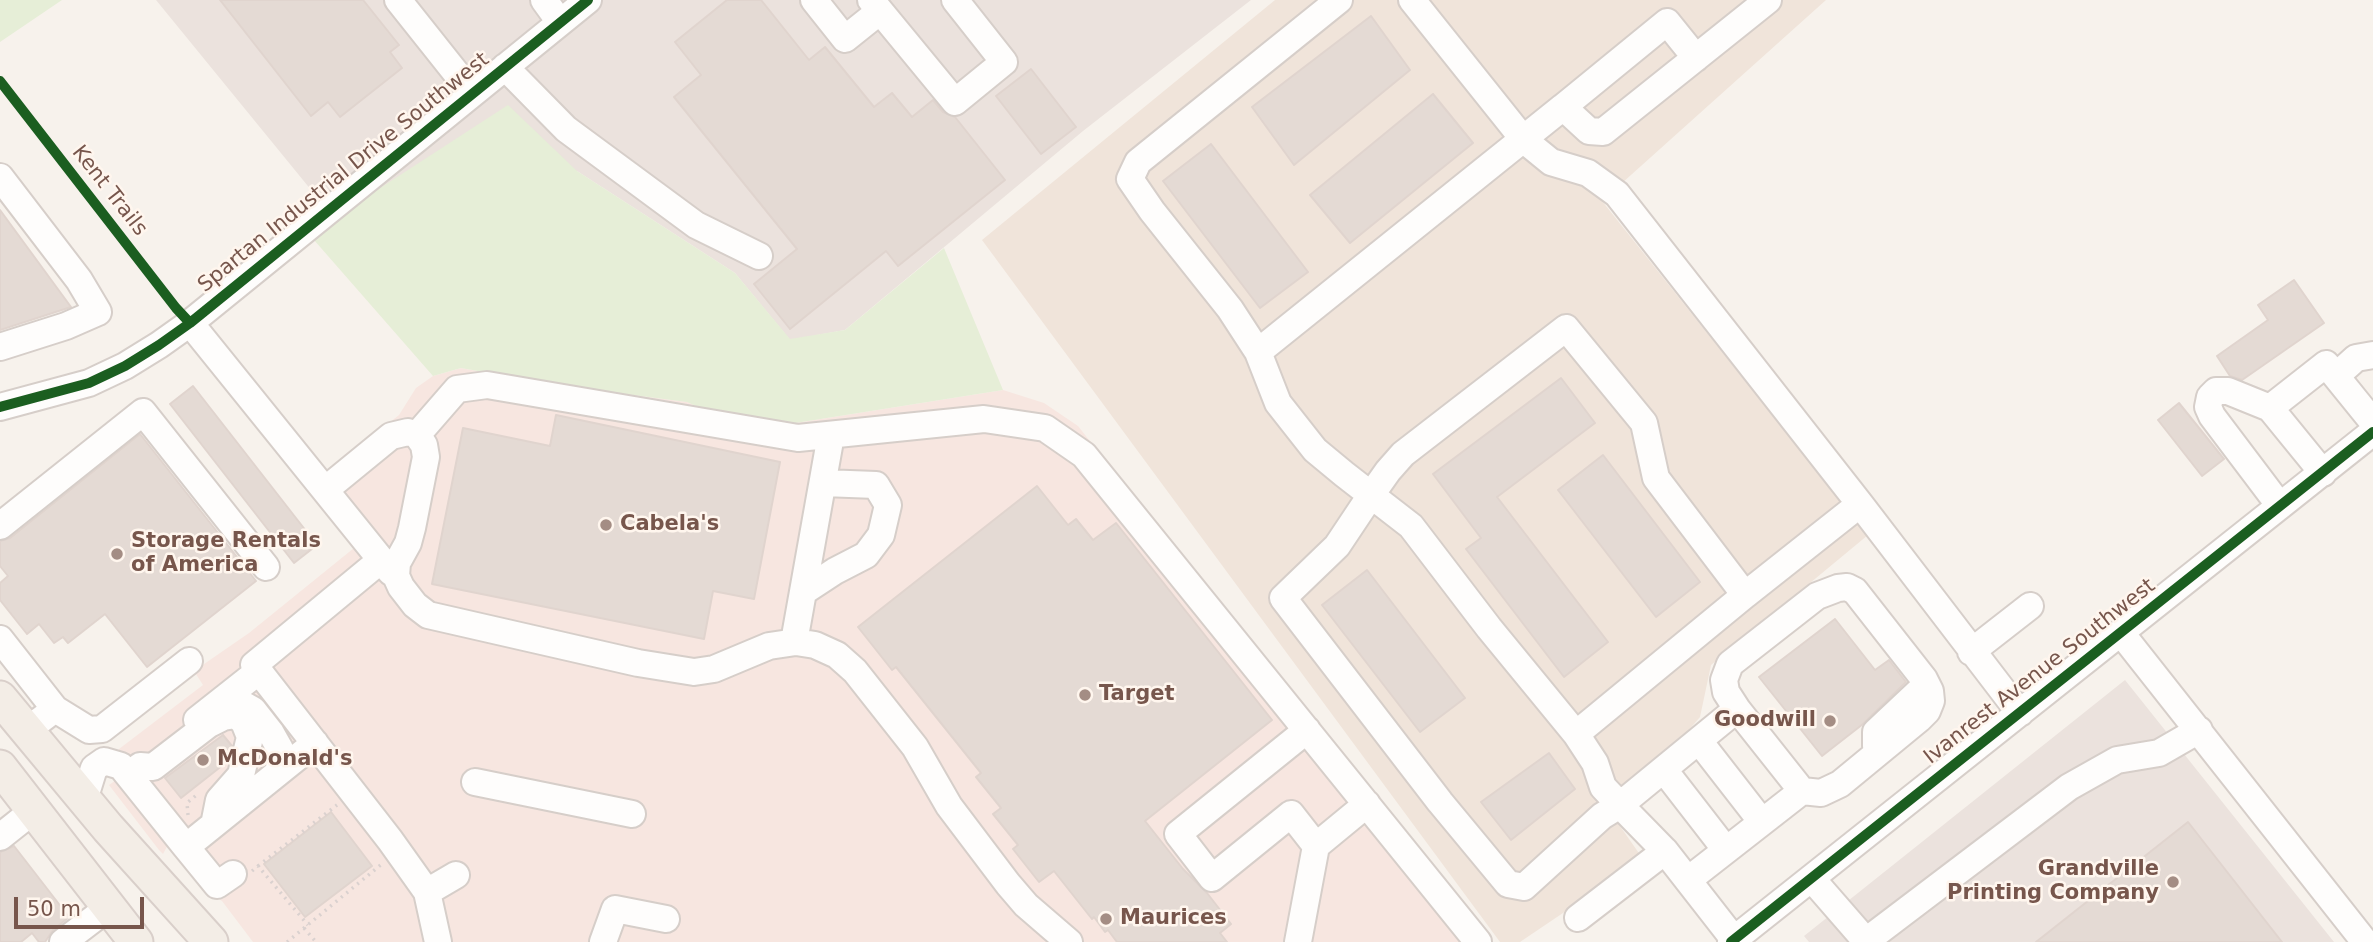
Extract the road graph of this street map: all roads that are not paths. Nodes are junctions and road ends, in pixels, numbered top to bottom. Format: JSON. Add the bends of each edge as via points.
{"nodes":[{"id":1,"x":398,"y":0,"type":"edge"},
{"id":2,"x":544,"y":0,"type":"edge"},
{"id":3,"x":588,"y":0,"type":"edge"},
{"id":4,"x":814,"y":0,"type":"edge"},
{"id":5,"x":955,"y":0,"type":"edge"},
{"id":6,"x":1339,"y":0,"type":"edge"},
{"id":7,"x":1412,"y":0,"type":"edge"},
{"id":8,"x":1768,"y":0,"type":"edge"},
{"id":9,"x":876,"y":5,"type":"edge"},
{"id":10,"x":560,"y":23,"type":"junction"},
{"id":11,"x":1696,"y":58,"type":"junction"},
{"id":12,"x":505,"y":67,"type":"junction"},
{"id":13,"x":472,"y":93,"type":"junction"},
{"id":14,"x":1563,"y":107,"type":"junction"},
{"id":15,"x":1524,"y":140,"type":"junction"},
{"id":16,"x":0,"y":177,"type":"edge"},
{"id":17,"x":759,"y":256,"type":"dead end"},
{"id":18,"x":190,"y":323,"type":"junction"},
{"id":19,"x":0,"y":347,"type":"edge"},
{"id":20,"x":1258,"y":352,"type":"junction"},
{"id":21,"x":2373,"y":355,"type":"edge"},
{"id":22,"x":2336,"y":376,"type":"junction"},
{"id":23,"x":0,"y":407,"type":"edge"},
{"id":24,"x":2270,"y":408,"type":"junction"},
{"id":25,"x":2373,"y":422,"type":"edge"},
{"id":26,"x":2373,"y":432,"type":"edge"},
{"id":27,"x":417,"y":435,"type":"junction"},
{"id":28,"x":831,"y":435,"type":"junction"},
{"id":29,"x":2323,"y":472,"type":"junction"},
{"id":30,"x":823,"y":483,"type":"junction"},
{"id":31,"x":325,"y":490,"type":"junction"},
{"id":32,"x":1371,"y":495,"type":"junction"},
{"id":33,"x":1860,"y":504,"type":"junction"},
{"id":34,"x":2280,"y":506,"type":"junction"},
{"id":35,"x":0,"y":526,"type":"edge"},
{"id":36,"x":382,"y":560,"type":"junction"},
{"id":37,"x":266,"y":567,"type":"dead end"},
{"id":38,"x":398,"y":582,"type":"junction"},
{"id":39,"x":803,"y":592,"type":"junction"},
{"id":40,"x":1745,"y":594,"type":"junction"},
{"id":41,"x":2030,"y":606,"type":"dead end"},
{"id":42,"x":2121,"y":633,"type":"junction"},
{"id":43,"x":0,"y":639,"type":"edge"},
{"id":44,"x":794,"y":642,"type":"junction"},
{"id":45,"x":1971,"y":652,"type":"junction"},
{"id":46,"x":188,"y":661,"type":"dead end"},
{"id":47,"x":259,"y":671,"type":"junction"},
{"id":48,"x":0,"y":698,"type":"edge"},
{"id":49,"x":228,"y":708,"type":"junction"},
{"id":50,"x":55,"y":709,"type":"junction"},
{"id":51,"x":1737,"y":709,"type":"junction"},
{"id":52,"x":2020,"y":713,"type":"junction"},
{"id":53,"x":1307,"y":730,"type":"junction"},
{"id":54,"x":2199,"y":730,"type":"junction"},
{"id":55,"x":26,"y":731,"type":"junction"},
{"id":56,"x":1576,"y":734,"type":"junction"},
{"id":57,"x":1699,"y":741,"type":"junction"},
{"id":58,"x":315,"y":743,"type":"junction"},
{"id":59,"x":0,"y":767,"type":"edge"},
{"id":60,"x":1664,"y":770,"type":"junction"},
{"id":61,"x":134,"y":771,"type":"junction"},
{"id":62,"x":279,"y":772,"type":"junction"},
{"id":63,"x":475,"y":782,"type":"dead end"},
{"id":64,"x":1802,"y":791,"type":"junction"},
{"id":65,"x":84,"y":800,"type":"junction"},
{"id":66,"x":1367,"y":804,"type":"junction"},
{"id":67,"x":1620,"y":805,"type":"junction"},
{"id":68,"x":33,"y":810,"type":"junction"},
{"id":69,"x":217,"y":812,"type":"junction"},
{"id":70,"x":632,"y":814,"type":"dead end"},
{"id":71,"x":1762,"y":822,"type":"junction"},
{"id":72,"x":0,"y":837,"type":"edge"},
{"id":73,"x":1317,"y":846,"type":"junction"},
{"id":74,"x":186,"y":847,"type":"junction"},
{"id":75,"x":1726,"y":850,"type":"junction"},
{"id":76,"x":1665,"y":851,"type":"junction"},
{"id":77,"x":147,"y":872,"type":"junction"},
{"id":78,"x":239,"y":875,"type":"road end"},
{"id":79,"x":456,"y":875,"type":"dead end"},
{"id":80,"x":1812,"y":878,"type":"junction"},
{"id":81,"x":1688,"y":880,"type":"junction"},
{"id":82,"x":427,"y":892,"type":"junction"},
{"id":83,"x":1578,"y":918,"type":"dead end"},
{"id":84,"x":666,"y":919,"type":"dead end"},
{"id":85,"x":122,"y":931,"type":"edge"},
{"id":86,"x":1734,"y":941,"type":"edge"},
{"id":87,"x":63,"y":942,"type":"edge"},
{"id":88,"x":211,"y":942,"type":"edge"},
{"id":89,"x":438,"y":942,"type":"edge"},
{"id":90,"x":603,"y":942,"type":"edge"},
{"id":91,"x":1069,"y":942,"type":"edge"},
{"id":92,"x":1297,"y":942,"type":"edge"},
{"id":93,"x":1478,"y":942,"type":"edge"},
{"id":94,"x":1866,"y":942,"type":"edge"},
{"id":95,"x":2365,"y":942,"type":"edge"}],
"edges":[{"from":1,"to":13,"type":"street"},
{"from":2,"to":10,"type":"street"},
{"from":3,"to":10,"type":"street","name":"Spartan Industrial Drive Southwest"},
{"from":4,"to":9,"type":"street","via":[[845,38]]},
{"from":5,"to":9,"type":"street","via":[[1003,62],[955,102]]},
{"from":6,"to":20,"type":"street","via":[[1138,162],[1130,179]]},
{"from":7,"to":15,"type":"street"},
{"from":8,"to":11,"type":"street"},
{"from":10,"to":12,"type":"street","name":"Spartan Industrial Drive Southwest"},
{"from":11,"to":14,"type":"street","via":[[1603,132],[1589,131]]},
{"from":11,"to":14,"type":"street","via":[[1667,22]]},
{"from":12,"to":13,"type":"street","name":"Spartan Industrial Drive Southwest"},
{"from":12,"to":17,"type":"street","via":[[566,129],[696,225]]},
{"from":13,"to":18,"type":"street","name":"Spartan Industrial Drive Southwest"},
{"from":14,"to":15,"type":"street"},
{"from":15,"to":20,"type":"street"},
{"from":15,"to":33,"type":"street","via":[[1551,162],[1588,173],[1617,194]]},
{"from":16,"to":19,"type":"street","via":[[98,312]]},
{"from":18,"to":23,"type":"street","name":"Spartan Industrial Drive Southwest","via":[[125,366],[89,383]]},
{"from":18,"to":31,"type":"street"},
{"from":20,"to":32,"type":"street","via":[[1278,403],[1315,450]]},
{"from":21,"to":22,"type":"street","via":[[2356,358]]},
{"from":22,"to":24,"type":"street","via":[[2326,364]]},
{"from":22,"to":25,"type":"street"},
{"from":24,"to":29,"type":"street"},
{"from":24,"to":34,"type":"street","via":[[2228,391],[2216,391],[2208,407]]},
{"from":26,"to":29,"type":"street","name":"Ivanrest Avenue Southwest"},
{"from":27,"to":28,"type":"street","via":[[457,389],[487,385],[798,438]]},
{"from":27,"to":31,"type":"street","via":[[391,436]]},
{"from":27,"to":38,"type":"street","via":[[426,457],[410,535],[397,564]]},
{"from":28,"to":30,"type":"street"},
{"from":28,"to":53,"type":"street","via":[[984,419],[1045,428],[1084,455]]},
{"from":29,"to":34,"type":"street","name":"Ivanrest Avenue Southwest"},
{"from":30,"to":39,"type":"street"},
{"from":30,"to":39,"type":"street","via":[[876,485],[888,505],[881,535],[866,555]]},
{"from":31,"to":36,"type":"street"},
{"from":32,"to":40,"type":"street","via":[[1403,454],[1566,328],[1644,423],[1656,478]]},
{"from":32,"to":56,"type":"street","via":[[1411,526]]},
{"from":32,"to":67,"type":"street","via":[[1337,545],[1283,598],[1440,802],[1508,884],[1524,887]]},
{"from":33,"to":40,"type":"street"},
{"from":33,"to":45,"type":"street"},
{"from":34,"to":42,"type":"street","name":"Ivanrest Avenue Southwest"},
{"from":35,"to":37,"type":"street","via":[[143,412]]},
{"from":36,"to":38,"type":"street"},
{"from":36,"to":47,"type":"street","via":[[254,665]]},
{"from":38,"to":44,"type":"street","via":[[428,615],[670,670],[714,669],[769,646]]},
{"from":39,"to":44,"type":"street"},
{"from":40,"to":56,"type":"street"},
{"from":41,"to":45,"type":"street"},
{"from":42,"to":52,"type":"street","name":"Ivanrest Avenue Southwest"},
{"from":42,"to":54,"type":"street"},
{"from":43,"to":50,"type":"street"},
{"from":44,"to":91,"type":"street","via":[[831,652],[855,671],[915,747],[949,806],[1008,884]]},
{"from":45,"to":52,"type":"street"},
{"from":46,"to":50,"type":"street","via":[[102,729],[89,730]]},
{"from":47,"to":49,"type":"street"},
{"from":47,"to":58,"type":"street"},
{"from":48,"to":55,"type":"main road"},
{"from":49,"to":61,"type":"street"},
{"from":49,"to":62,"type":"street","via":[[238,701],[253,710],[280,749]]},
{"from":49,"to":69,"type":"street","via":[[244,723],[250,737],[241,775]]},
{"from":50,"to":55,"type":"street"},
{"from":51,"to":57,"type":"street"},
{"from":51,"to":64,"type":"street"},
{"from":51,"to":64,"type":"street","via":[[1724,680],[1730,664],[1817,596],[1838,587],[1855,591],[1926,685],[1931,701],[1927,710],[1876,755],[1830,790]]},
{"from":52,"to":80,"type":"street","name":"Ivanrest Avenue Southwest"},
{"from":53,"to":66,"type":"street"},
{"from":53,"to":73,"type":"street","via":[[1178,834],[1212,878],[1291,814]]},
{"from":54,"to":94,"type":"street","via":[[2159,753],[2117,760],[2069,787]]},
{"from":54,"to":95,"type":"street"},
{"from":55,"to":65,"type":"main road"},
{"from":56,"to":67,"type":"street","via":[[1595,763],[1603,787]]},
{"from":57,"to":60,"type":"street"},
{"from":57,"to":71,"type":"street"},
{"from":58,"to":62,"type":"street"},
{"from":58,"to":82,"type":"street"},
{"from":59,"to":68,"type":"main road"},
{"from":60,"to":67,"type":"street"},
{"from":60,"to":75,"type":"street"},
{"from":61,"to":65,"type":"street","via":[[104,761],[94,768]]},
{"from":61,"to":74,"type":"street"},
{"from":62,"to":69,"type":"street"},
{"from":63,"to":70,"type":"street"},
{"from":64,"to":71,"type":"street"},
{"from":65,"to":77,"type":"main road"},
{"from":66,"to":73,"type":"street"},
{"from":66,"to":93,"type":"street"},
{"from":67,"to":76,"type":"street"},
{"from":68,"to":72,"type":"street"},
{"from":68,"to":77,"type":"main road","via":[[52,802],[90,841],[123,865]]},
{"from":68,"to":85,"type":"main road"},
{"from":69,"to":74,"type":"street"},
{"from":71,"to":75,"type":"street"},
{"from":73,"to":92,"type":"street"},
{"from":74,"to":78,"type":"street","via":[[217,885]]},
{"from":75,"to":81,"type":"street"},
{"from":76,"to":81,"type":"street"},
{"from":76,"to":83,"type":"street"},
{"from":77,"to":88,"type":"main road"},
{"from":79,"to":82,"type":"street"},
{"from":80,"to":86,"type":"street","name":"Ivanrest Avenue Southwest"},
{"from":80,"to":94,"type":"street"},
{"from":81,"to":86,"type":"street"},
{"from":82,"to":89,"type":"street"},
{"from":84,"to":90,"type":"street","via":[[615,909]]},
{"from":85,"to":87,"type":"street"}]}
